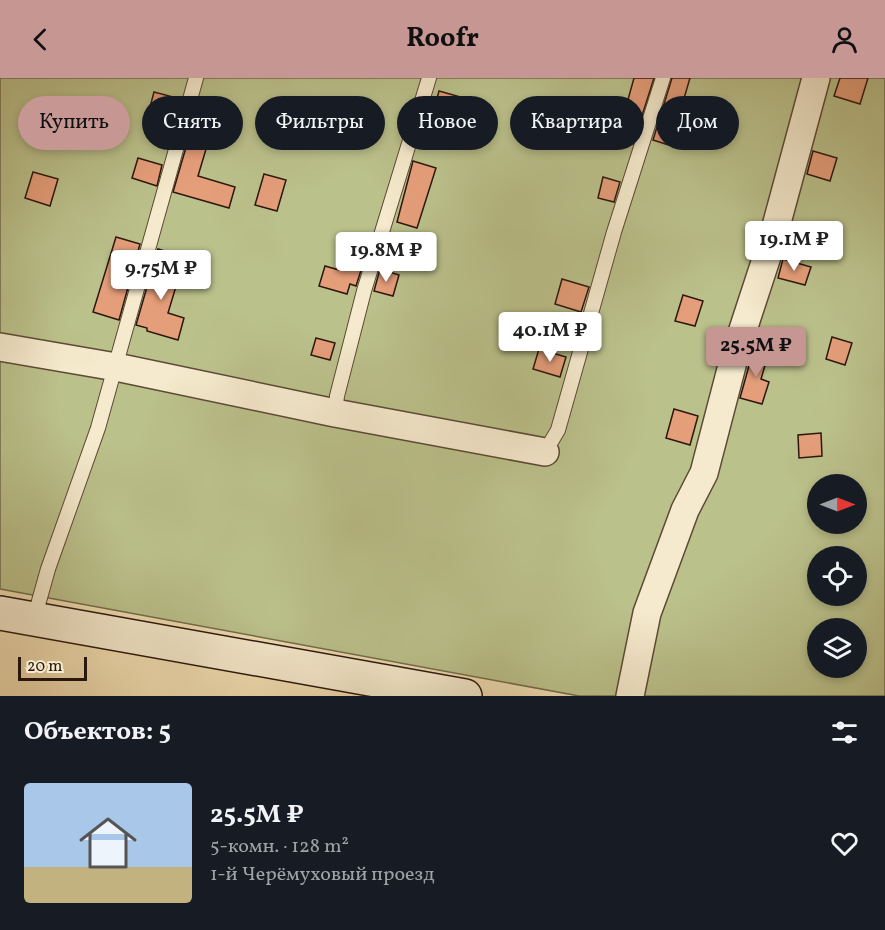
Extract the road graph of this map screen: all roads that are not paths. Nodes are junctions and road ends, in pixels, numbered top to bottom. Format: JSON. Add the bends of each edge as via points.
{"nodes":[{"id":1,"x":196,"y":78,"type":"edge"},
{"id":2,"x":429,"y":78,"type":"edge"},
{"id":3,"x":663,"y":78,"type":"edge"},
{"id":4,"x":816,"y":78,"type":"edge"},
{"id":5,"x":0,"y":347,"type":"edge"},
{"id":6,"x":116,"y":367,"type":"junction"},
{"id":7,"x":335,"y":413,"type":"junction"},
{"id":8,"x":545,"y":452,"type":"joint"},
{"id":9,"x":0,"y":613,"type":"edge"},
{"id":10,"x":34,"y":619,"type":"junction"},
{"id":11,"x":465,"y":696,"type":"edge"},
{"id":12,"x":630,"y":696,"type":"edge"}],
"edges":[{"from":1,"to":6,"type":"lane"},
{"from":2,"to":7,"type":"lane","via":[[364,291]]},
{"from":3,"to":8,"type":"lane","via":[[558,430]]},
{"from":4,"to":12,"type":"street","via":[[704,473],[685,510],[647,613]]},
{"from":5,"to":6,"type":"street"},
{"from":6,"to":7,"type":"street"},
{"from":6,"to":10,"type":"lane"},
{"from":7,"to":8,"type":"street"},
{"from":9,"to":10,"type":"main road"},
{"from":10,"to":11,"type":"main road"}]}
